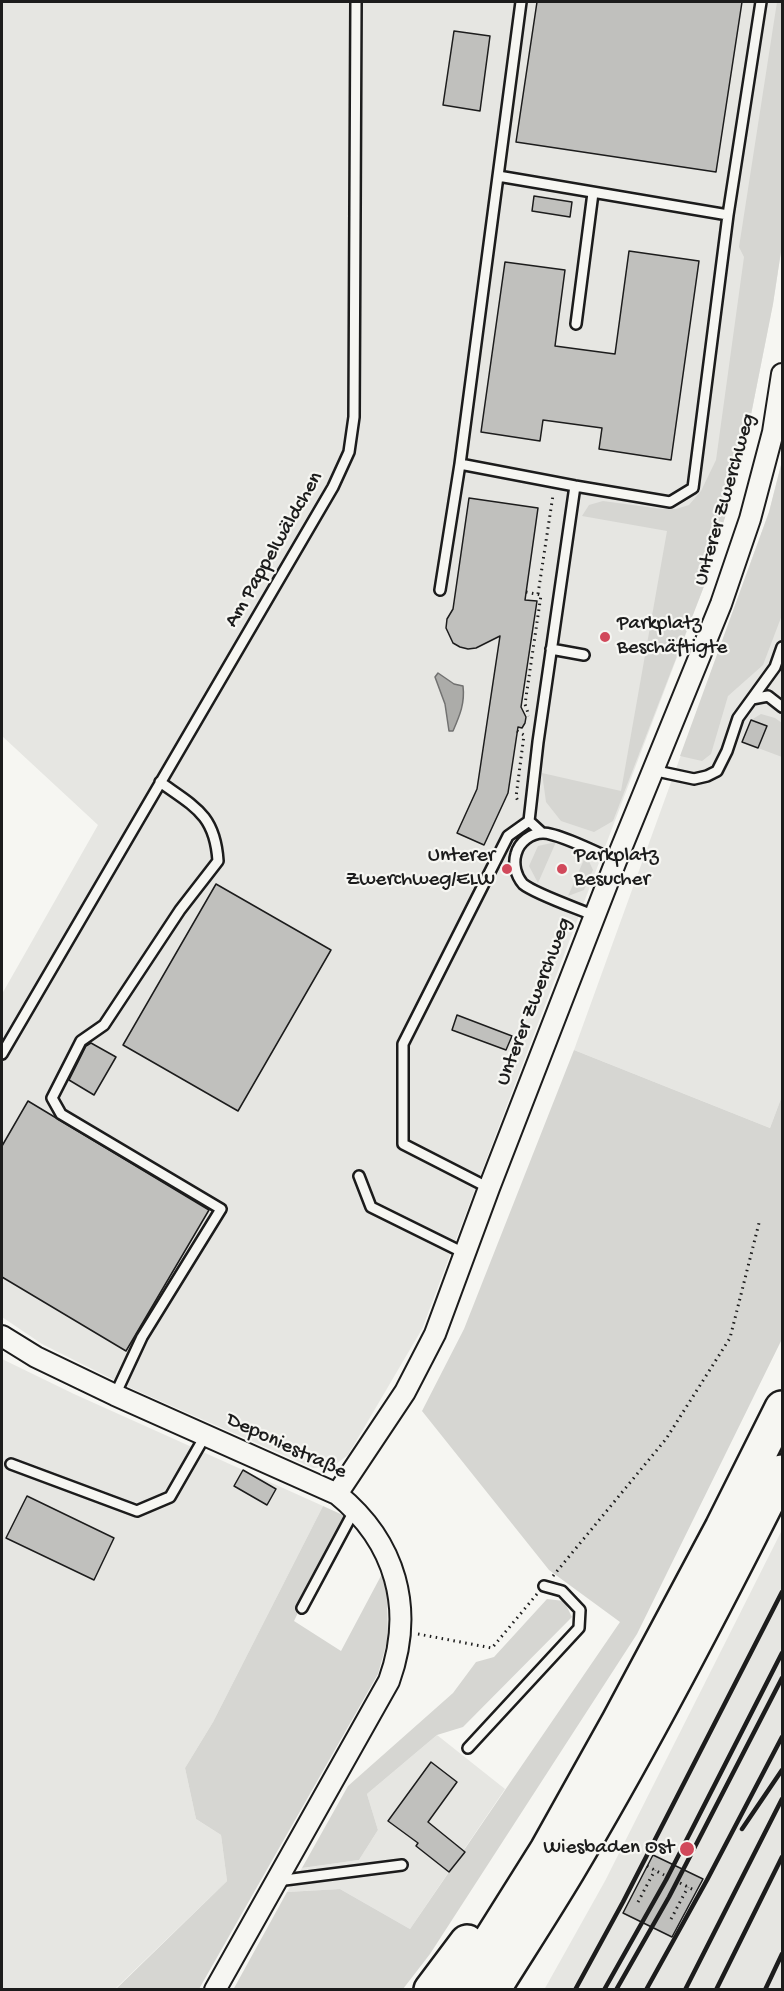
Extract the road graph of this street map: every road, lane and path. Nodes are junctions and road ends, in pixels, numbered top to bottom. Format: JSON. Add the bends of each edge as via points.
{"nodes":[{"id":1,"x":356,"y":2,"type":"edge"},
{"id":2,"x":521,"y":2,"type":"edge"},
{"id":3,"x":761,"y":2,"type":"edge"},
{"id":4,"x":498,"y":176,"type":"junction"},
{"id":5,"x":593,"y":193,"type":"junction"},
{"id":6,"x":729,"y":215,"type":"junction"},
{"id":7,"x":576,"y":324,"type":"dead end"},
{"id":8,"x":783,"y":374,"type":"edge"},
{"id":9,"x":460,"y":465,"type":"junction"},
{"id":10,"x":555,"y":483,"type":"junction"},
{"id":11,"x":575,"y":486,"type":"junction"},
{"id":12,"x":440,"y":590,"type":"dead end"},
{"id":13,"x":526,"y":592,"type":"dead end"},
{"id":14,"x":538,"y":594,"type":"junction"},
{"id":15,"x":783,"y":647,"type":"edge"},
{"id":16,"x":551,"y":649,"type":"junction"},
{"id":17,"x":584,"y":655,"type":"dead end"},
{"id":18,"x":752,"y":699,"type":"junction"},
{"id":19,"x":783,"y":707,"type":"edge"},
{"id":20,"x":528,"y":724,"type":"dead end"},
{"id":21,"x":652,"y":770,"type":"junction"},
{"id":22,"x":160,"y":782,"type":"junction"},
{"id":23,"x":529,"y":821,"type":"junction"},
{"id":24,"x":542,"y":833,"type":"junction"},
{"id":25,"x":616,"y":861,"type":"junction"},
{"id":26,"x":595,"y":916,"type":"junction"},
{"id":27,"x":2,"y":1054,"type":"edge"},
{"id":28,"x":359,"y":1176,"type":"dead end"},
{"id":29,"x":489,"y":1188,"type":"junction"},
{"id":30,"x":759,"y":1223,"type":"dead end"},
{"id":31,"x":465,"y":1253,"type":"junction"},
{"id":32,"x":2,"y":1336,"type":"edge"},
{"id":33,"x":115,"y":1395,"type":"junction"},
{"id":34,"x":783,"y":1408,"type":"edge"},
{"id":35,"x":205,"y":1436,"type":"junction"},
{"id":36,"x":11,"y":1464,"type":"dead end"},
{"id":37,"x":783,"y":1472,"type":"edge"},
{"id":38,"x":337,"y":1494,"type":"junction"},
{"id":39,"x":355,"y":1509,"type":"junction"},
{"id":40,"x":544,"y":1586,"type":"junction"},
{"id":41,"x":302,"y":1608,"type":"dead end"},
{"id":42,"x":401,"y":1631,"type":"junction"},
{"id":43,"x":468,"y":1748,"type":"dead end"},
{"id":44,"x":557,"y":1860,"type":"junction"},
{"id":45,"x":402,"y":1865,"type":"dead end"},
{"id":46,"x":647,"y":1866,"type":"dead end"},
{"id":47,"x":655,"y":1870,"type":"junction"},
{"id":48,"x":664,"y":1875,"type":"dead end"},
{"id":49,"x":277,"y":1881,"type":"junction"},
{"id":50,"x":680,"y":1883,"type":"dead end"},
{"id":51,"x":688,"y":1887,"type":"junction"},
{"id":52,"x":696,"y":1891,"type":"dead end"},
{"id":53,"x":638,"y":1902,"type":"dead end"},
{"id":54,"x":671,"y":1919,"type":"dead end"},
{"id":55,"x":215,"y":1989,"type":"edge"},
{"id":56,"x":430,"y":1989,"type":"edge"},
{"id":57,"x":459,"y":1989,"type":"edge"},
{"id":58,"x":493,"y":1989,"type":"edge"},
{"id":59,"x":518,"y":1989,"type":"edge"}],
"edges":[{"from":1,"to":22,"type":"lane","name":"Am Pappelwäldchen","via":[[354,417],[349,452],[333,487]]},
{"from":2,"to":4,"type":"lane"},
{"from":3,"to":6,"type":"lane"},
{"from":4,"to":5,"type":"lane"},
{"from":4,"to":9,"type":"lane"},
{"from":5,"to":6,"type":"lane"},
{"from":5,"to":7,"type":"lane"},
{"from":6,"to":11,"type":"lane","via":[[693,488],[670,502]]},
{"from":8,"to":21,"type":"street","name":"Unterer Zwerchweg","via":[[773,432],[750,519],[721,604]]},
{"from":9,"to":10,"type":"lane"},
{"from":9,"to":12,"type":"lane"},
{"from":10,"to":11,"type":"lane"},
{"from":10,"to":14,"type":"path"},
{"from":11,"to":16,"type":"lane"},
{"from":13,"to":14,"type":"path"},
{"from":14,"to":20,"type":"path","via":[[525,704]]},
{"from":15,"to":18,"type":"lane","via":[[775,667]]},
{"from":16,"to":17,"type":"lane"},
{"from":16,"to":23,"type":"lane"},
{"from":18,"to":19,"type":"lane","via":[[768,696]]},
{"from":18,"to":21,"type":"lane","via":[[738,718],[717,771],[694,779]]},
{"from":21,"to":25,"type":"street","name":"Unterer Zwerchweg"},
{"from":22,"to":27,"type":"lane","name":"Am Pappelwäldchen"},
{"from":22,"to":33,"type":"lane","via":[[199,810],[210,824],[218,861],[180,910],[104,1024],[81,1041],[52,1098],[61,1113],[221,1209],[142,1336]]},
{"from":23,"to":24,"type":"lane"},
{"from":23,"to":29,"type":"lane","via":[[508,836],[403,1044],[403,1144]]},
{"from":24,"to":25,"type":"lane"},
{"from":24,"to":26,"type":"lane","via":[[522,842],[516,852],[514,863],[523,884]]},
{"from":25,"to":26,"type":"street","name":"Unterer Zwerchweg"},
{"from":26,"to":29,"type":"street","name":"Unterer Zwerchweg"},
{"from":28,"to":31,"type":"lane","via":[[371,1207]]},
{"from":29,"to":31,"type":"street","name":"Unterer Zwerchweg"},
{"from":30,"to":40,"type":"path","via":[[730,1338],[666,1439]]},
{"from":31,"to":38,"type":"street","name":"Unterer Zwerchweg","via":[[435,1334],[405,1392]]},
{"from":32,"to":33,"type":"street","name":"Deponiestraße"},
{"from":33,"to":35,"type":"street","name":"Deponiestraße"},
{"from":34,"to":44,"type":"highway","via":[[619,1721]]},
{"from":35,"to":36,"type":"lane","via":[[170,1497],[137,1511]]},
{"from":35,"to":38,"type":"street","name":"Deponiestraße"},
{"from":37,"to":44,"type":"highway","via":[[648,1727]]},
{"from":38,"to":39,"type":"street","name":"Deponiestraße"},
{"from":39,"to":41,"type":"lane"},
{"from":39,"to":42,"type":"street","name":"Deponiestraße","via":[[377,1537],[393,1572],[399,1591]]},
{"from":40,"to":42,"type":"path","via":[[492,1648]]},
{"from":40,"to":43,"type":"lane","via":[[562,1591],[580,1610],[579,1628]]},
{"from":42,"to":49,"type":"street","name":"Deponiestraße","via":[[389,1681]]},
{"from":44,"to":56,"type":"highway","via":[[488,1915]]},
{"from":44,"to":57,"type":"highway"},
{"from":44,"to":58,"type":"highway"},
{"from":44,"to":59,"type":"highway","via":[[526,1974]]},
{"from":45,"to":49,"type":"lane"},
{"from":46,"to":47,"type":"path"},
{"from":47,"to":48,"type":"path"},
{"from":47,"to":53,"type":"path"},
{"from":49,"to":55,"type":"street","name":"Deponiestraße"},
{"from":50,"to":51,"type":"path"},
{"from":51,"to":52,"type":"path"},
{"from":51,"to":54,"type":"path"}]}
